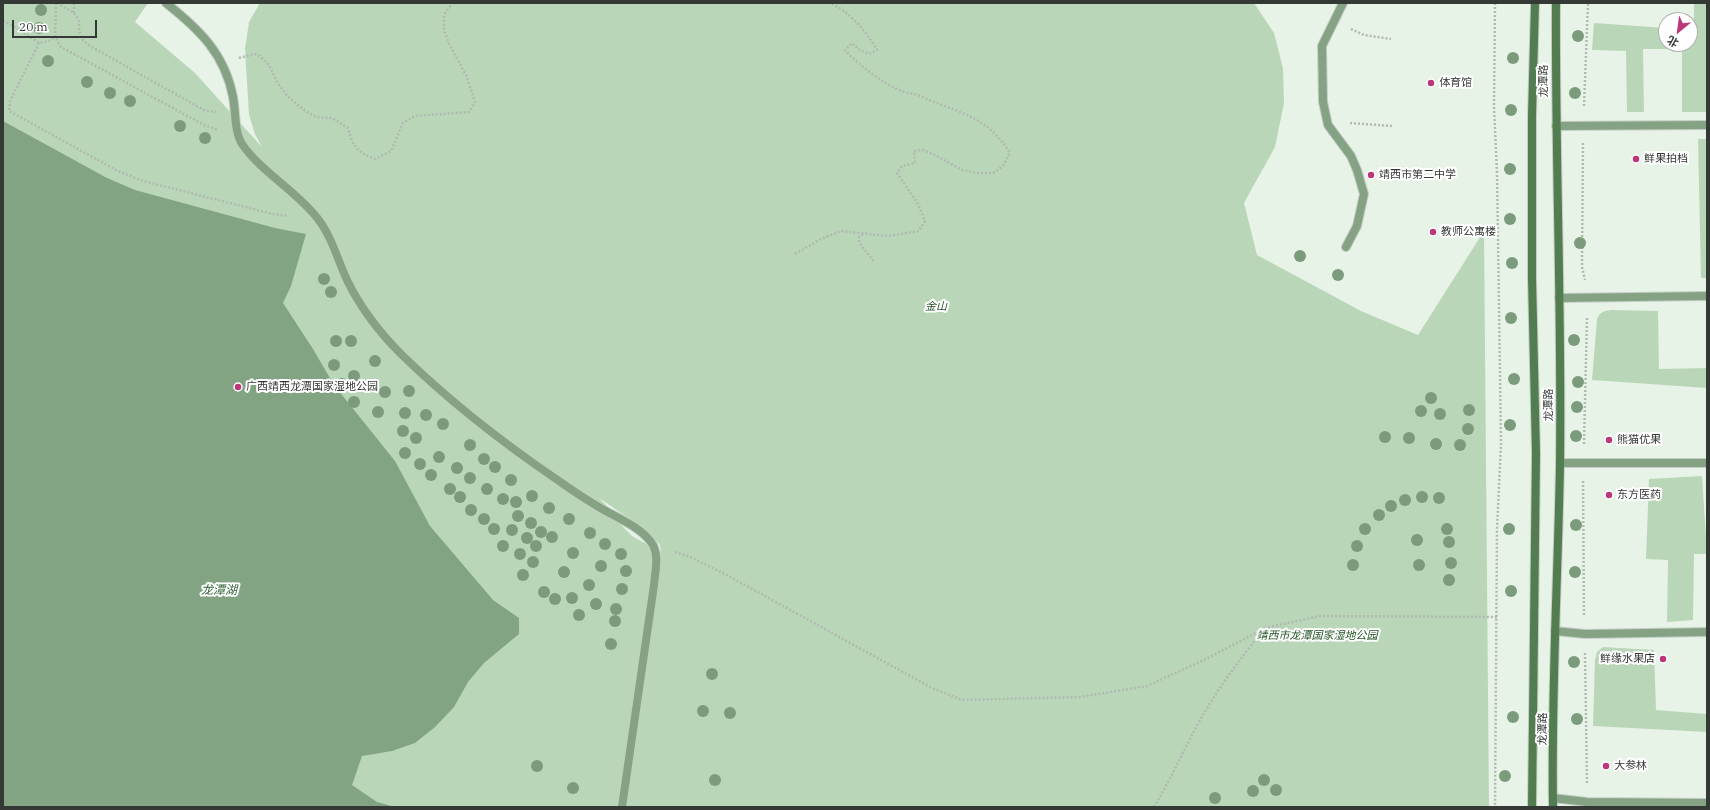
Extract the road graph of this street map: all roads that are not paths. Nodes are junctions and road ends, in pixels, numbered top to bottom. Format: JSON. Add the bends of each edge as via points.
{"nodes":[{"id":1,"x":166,"y":3,"type":"edge"},
{"id":2,"x":1343,"y":3,"type":"edge"},
{"id":3,"x":1535,"y":3,"type":"edge"},
{"id":4,"x":1556,"y":3,"type":"edge"},
{"id":5,"x":1707,"y":125,"type":"edge"},
{"id":6,"x":1556,"y":126,"type":"junction"},
{"id":7,"x":1346,"y":247,"type":"dead end"},
{"id":8,"x":1707,"y":296,"type":"edge"},
{"id":9,"x":1559,"y":298,"type":"junction"},
{"id":10,"x":1560,"y":463,"type":"junction"},
{"id":11,"x":1707,"y":463,"type":"edge"},
{"id":12,"x":1555,"y":631,"type":"junction"},
{"id":13,"x":1707,"y":632,"type":"edge"},
{"id":14,"x":1553,"y":798,"type":"junction"},
{"id":15,"x":1707,"y":803,"type":"edge"},
{"id":16,"x":622,"y":807,"type":"edge"},
{"id":17,"x":1532,"y":807,"type":"edge"},
{"id":18,"x":1553,"y":807,"type":"edge"}],
"edges":[{"from":1,"to":16,"type":"street","via":[[198,32],[221,59],[230,84],[242,143],[323,225],[348,282],[369,319],[400,354],[488,430],[559,481],[643,534],[655,549],[654,585]]},
{"from":2,"to":7,"type":"street","via":[[1322,46],[1322,102],[1328,125],[1351,156],[1364,194],[1357,226]]},
{"from":3,"to":17,"type":"main road","name":"龙潭路","via":[[1532,278],[1536,454]]},
{"from":4,"to":6,"type":"main road","name":"龙潭路"},
{"from":5,"to":6,"type":"street"},
{"from":6,"to":9,"type":"main road","name":"龙潭路"},
{"from":8,"to":9,"type":"street"},
{"from":9,"to":10,"type":"main road","name":"龙潭路"},
{"from":10,"to":11,"type":"street"},
{"from":10,"to":12,"type":"main road","name":"龙潭路"},
{"from":12,"to":13,"type":"street","via":[[1585,634]]},
{"from":12,"to":14,"type":"main road","name":"龙潭路"},
{"from":14,"to":15,"type":"street","via":[[1587,802]]},
{"from":14,"to":18,"type":"main road","name":"龙潭路"}]}
